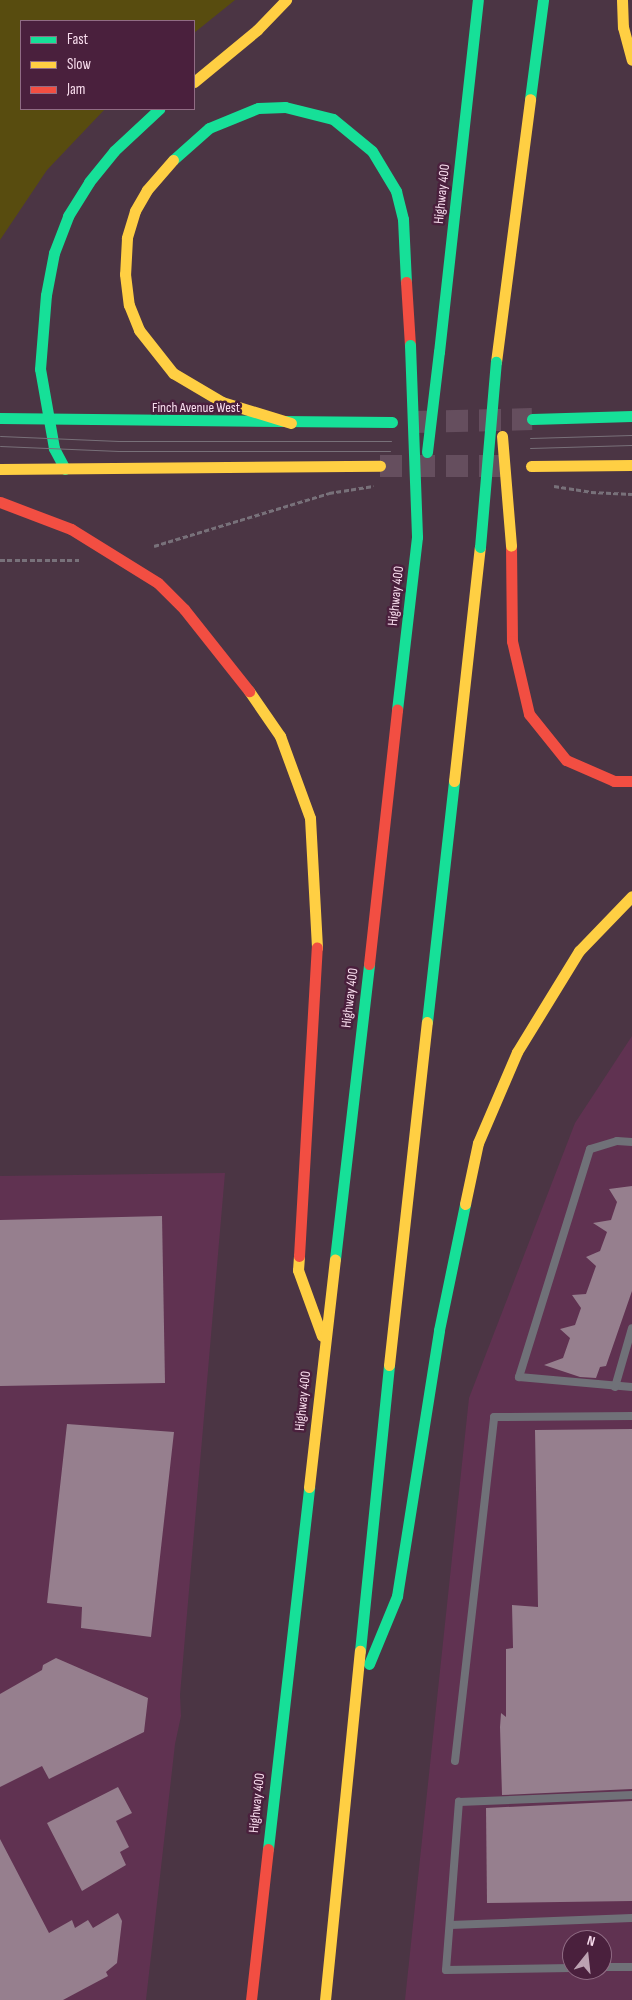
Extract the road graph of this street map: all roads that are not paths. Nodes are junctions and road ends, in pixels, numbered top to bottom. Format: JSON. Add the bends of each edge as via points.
{"nodes":[{"id":1,"x":286,"y":0,"type":"edge"},
{"id":2,"x":478,"y":0,"type":"edge"},
{"id":3,"x":543,"y":0,"type":"edge"},
{"id":4,"x":622,"y":0,"type":"edge"},
{"id":5,"x":632,"y":60,"type":"edge"},
{"id":6,"x":195,"y":81,"type":"edge"},
{"id":7,"x":158,"y":110,"type":"edge"},
{"id":8,"x":496,"y":362,"type":"junction"},
{"id":9,"x":632,"y":416,"type":"edge"},
{"id":10,"x":0,"y":418,"type":"edge"},
{"id":11,"x":532,"y":419,"type":"tunnel mouth"},
{"id":12,"x":51,"y":420,"type":"junction"},
{"id":13,"x":392,"y":422,"type":"dead end"},
{"id":14,"x":291,"y":423,"type":"junction"},
{"id":15,"x":632,"y":465,"type":"edge"},
{"id":16,"x":380,"y":466,"type":"tunnel mouth"},
{"id":17,"x":531,"y":466,"type":"dead end"},
{"id":18,"x":0,"y":469,"type":"edge"},
{"id":19,"x":65,"y":470,"type":"junction"},
{"id":20,"x":0,"y":502,"type":"edge"},
{"id":21,"x":417,"y":538,"type":"junction"},
{"id":22,"x":632,"y":781,"type":"edge"},
{"id":23,"x":632,"y":896,"type":"edge"},
{"id":24,"x":632,"y":1142,"type":"edge"},
{"id":25,"x":632,"y":1328,"type":"edge"},
{"id":26,"x":324,"y":1342,"type":"junction"},
{"id":27,"x":615,"y":1387,"type":"junction"},
{"id":28,"x":632,"y":1387,"type":"edge"},
{"id":29,"x":632,"y":1416,"type":"edge"},
{"id":30,"x":359,"y":1686,"type":"junction"},
{"id":31,"x":455,"y":1761,"type":"dead end"},
{"id":32,"x":632,"y":1795,"type":"edge"},
{"id":33,"x":632,"y":1918,"type":"edge"},
{"id":34,"x":450,"y":1925,"type":"junction"},
{"id":35,"x":612,"y":1967,"type":"edge"},
{"id":36,"x":632,"y":1967,"type":"edge"},
{"id":37,"x":562,"y":1968,"type":"edge"},
{"id":38,"x":250,"y":2000,"type":"edge"},
{"id":39,"x":325,"y":2000,"type":"edge"}],
"edges":[{"from":1,"to":6,"type":"main road","via":[[257,30]]},
{"from":2,"to":21,"type":"main road","name":"Highway 400","bridge":true},
{"from":3,"to":8,"type":"main road"},
{"from":4,"to":5,"type":"main road","via":[[623,27]]},
{"from":7,"to":12,"type":"main road","via":[[114,152],[89,182],[68,216],[54,254],[41,337],[42,378]]},
{"from":8,"to":22,"type":"main road","bridge":true,"via":[[511,546],[512,641],[529,714],[566,760],[614,781]]},
{"from":8,"to":30,"type":"main road","bridge":true,"via":[[480,547],[397,1286]]},
{"from":9,"to":11,"type":"main road"},
{"from":10,"to":12,"type":"main road","name":"Finch Avenue West"},
{"from":12,"to":14,"type":"main road","name":"Finch Avenue West"},
{"from":12,"to":19,"type":"main road","via":[[54,448]]},
{"from":13,"to":14,"type":"main road","name":"Finch Avenue West"},
{"from":14,"to":21,"type":"main road","bridge":true,"via":[[222,402],[173,373],[139,330],[129,305],[125,274],[127,238],[135,211],[171,160],[209,128],[258,108],[285,107],[333,119],[372,151],[396,191],[404,219]]},
{"from":15,"to":17,"type":"main road"},
{"from":16,"to":19,"type":"main road"},
{"from":18,"to":19,"type":"main road"},
{"from":20,"to":26,"type":"main road","via":[[71,529],[158,583],[232,667],[280,736],[310,818],[318,965],[298,1270]]},
{"from":21,"to":26,"type":"main road","name":"Highway 400"},
{"from":23,"to":30,"type":"main road","via":[[579,951],[547,1000],[517,1052],[478,1143],[439,1330],[397,1596]]},
{"from":24,"to":27,"type":"lane","via":[[617,1141],[590,1150],[519,1377]]},
{"from":25,"to":27,"type":"lane"},
{"from":26,"to":38,"type":"main road","name":"Highway 400"},
{"from":27,"to":28,"type":"lane"},
{"from":29,"to":31,"type":"lane","via":[[494,1417]]},
{"from":30,"to":39,"type":"main road"},
{"from":32,"to":34,"type":"lane","via":[[460,1802]]},
{"from":33,"to":34,"type":"lane"},
{"from":34,"to":37,"type":"lane","via":[[446,1970]]},
{"from":35,"to":36,"type":"lane"}]}
